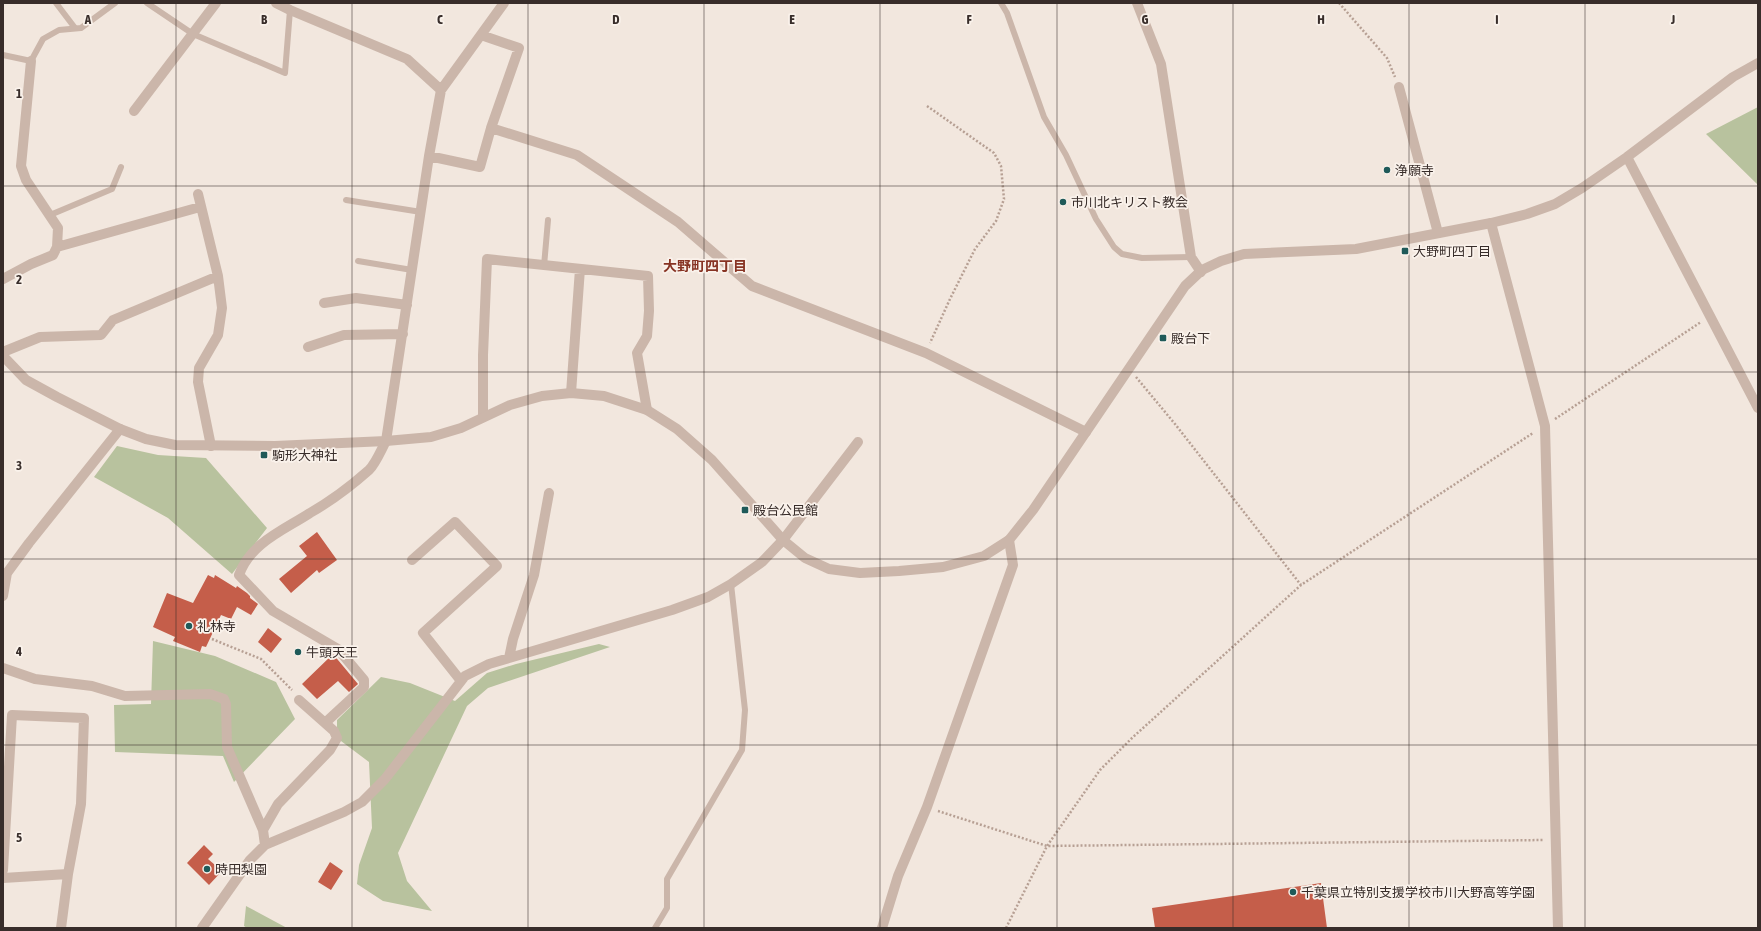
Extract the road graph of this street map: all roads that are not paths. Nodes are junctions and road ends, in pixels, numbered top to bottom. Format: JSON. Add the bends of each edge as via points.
{"nodes":[{"id":1,"x":56,"y":3,"type":"edge"},
{"id":2,"x":115,"y":3,"type":"edge"},
{"id":3,"x":146,"y":3,"type":"edge"},
{"id":4,"x":216,"y":3,"type":"edge"},
{"id":5,"x":276,"y":3,"type":"edge"},
{"id":6,"x":504,"y":3,"type":"edge"},
{"id":7,"x":1001,"y":3,"type":"edge"},
{"id":8,"x":1137,"y":3,"type":"edge"},
{"id":9,"x":290,"y":10,"type":"junction"},
{"id":10,"x":75,"y":28,"type":"junction"},
{"id":11,"x":193,"y":34,"type":"junction"},
{"id":12,"x":481,"y":35,"type":"junction"},
{"id":13,"x":3,"y":55,"type":"edge"},
{"id":14,"x":31,"y":60,"type":"junction"},
{"id":15,"x":1758,"y":63,"type":"edge"},
{"id":16,"x":1399,"y":87,"type":"road end"},
{"id":17,"x":441,"y":90,"type":"junction"},
{"id":18,"x":134,"y":111,"type":"dead end"},
{"id":19,"x":491,"y":128,"type":"junction"},
{"id":20,"x":429,"y":156,"type":"junction"},
{"id":21,"x":1627,"y":157,"type":"junction"},
{"id":22,"x":120,"y":167,"type":"dead end"},
{"id":23,"x":198,"y":194,"type":"dead end"},
{"id":24,"x":346,"y":200,"type":"dead end"},
{"id":25,"x":200,"y":207,"type":"junction"},
{"id":26,"x":421,"y":212,"type":"junction"},
{"id":27,"x":50,"y":215,"type":"junction"},
{"id":28,"x":548,"y":220,"type":"dead end"},
{"id":29,"x":1491,"y":223,"type":"junction"},
{"id":30,"x":1438,"y":233,"type":"junction"},
{"id":31,"x":57,"y":247,"type":"junction"},
{"id":32,"x":1191,"y":257,"type":"junction"},
{"id":33,"x":358,"y":261,"type":"dead end"},
{"id":34,"x":544,"y":266,"type":"junction"},
{"id":35,"x":580,"y":269,"type":"junction"},
{"id":36,"x":412,"y":270,"type":"junction"},
{"id":37,"x":1201,"y":272,"type":"junction"},
{"id":38,"x":218,"y":276,"type":"junction"},
{"id":39,"x":3,"y":279,"type":"edge"},
{"id":40,"x":324,"y":303,"type":"dead end"},
{"id":41,"x":407,"y":305,"type":"junction"},
{"id":42,"x":403,"y":334,"type":"junction"},
{"id":43,"x":308,"y":347,"type":"dead end"},
{"id":44,"x":3,"y":352,"type":"edge"},
{"id":45,"x":3,"y":356,"type":"edge"},
{"id":46,"x":571,"y":393,"type":"junction"},
{"id":47,"x":1758,"y":408,"type":"edge"},
{"id":48,"x":647,"y":410,"type":"junction"},
{"id":49,"x":483,"y":417,"type":"junction"},
{"id":50,"x":120,"y":429,"type":"junction"},
{"id":51,"x":1086,"y":432,"type":"junction"},
{"id":52,"x":386,"y":441,"type":"junction"},
{"id":53,"x":858,"y":442,"type":"dead end"},
{"id":54,"x":211,"y":446,"type":"junction"},
{"id":55,"x":550,"y":493,"type":"dead end"},
{"id":56,"x":783,"y":540,"type":"junction"},
{"id":57,"x":1009,"y":540,"type":"junction"},
{"id":58,"x":412,"y":560,"type":"dead end"},
{"id":59,"x":5,"y":574,"type":"edge"},
{"id":60,"x":731,"y":584,"type":"junction"},
{"id":61,"x":3,"y":596,"type":"edge"},
{"id":62,"x":510,"y":658,"type":"junction"},
{"id":63,"x":3,"y":668,"type":"edge"},
{"id":64,"x":461,"y":681,"type":"junction"},
{"id":65,"x":299,"y":700,"type":"road end"},
{"id":66,"x":325,"y":723,"type":"junction"},
{"id":67,"x":263,"y":830,"type":"junction"},
{"id":68,"x":265,"y":845,"type":"junction"},
{"id":69,"x":3,"y":870,"type":"edge"},
{"id":70,"x":68,"y":874,"type":"junction"},
{"id":71,"x":3,"y":878,"type":"edge"},
{"id":72,"x":61,"y":928,"type":"edge"},
{"id":73,"x":202,"y":928,"type":"edge"},
{"id":74,"x":654,"y":928,"type":"edge"},
{"id":75,"x":882,"y":928,"type":"edge"},
{"id":76,"x":1558,"y":928,"type":"edge"}],
"edges":[{"from":1,"to":10,"type":"lane"},
{"from":2,"to":10,"type":"lane","via":[[80,28]]},
{"from":3,"to":11,"type":"lane"},
{"from":4,"to":11,"type":"street"},
{"from":5,"to":9,"type":"street"},
{"from":6,"to":12,"type":"street"},
{"from":7,"to":32,"type":"lane","via":[[1007,13],[1044,117],[1066,155],[1096,219],[1114,247],[1122,254],[1142,258]]},
{"from":8,"to":32,"type":"street","via":[[1161,64]]},
{"from":9,"to":11,"type":"lane","via":[[285,73]]},
{"from":9,"to":17,"type":"street","via":[[407,59]]},
{"from":10,"to":14,"type":"lane","via":[[60,30],[43,39]]},
{"from":11,"to":18,"type":"street"},
{"from":12,"to":17,"type":"street"},
{"from":12,"to":19,"type":"street","via":[[519,48]]},
{"from":13,"to":14,"type":"lane"},
{"from":14,"to":27,"type":"street","via":[[21,166],[26,180]]},
{"from":15,"to":21,"type":"street","via":[[1733,77]]},
{"from":16,"to":30,"type":"street"},
{"from":17,"to":20,"type":"street"},
{"from":19,"to":20,"type":"street","via":[[480,166]]},
{"from":19,"to":51,"type":"street","via":[[577,155],[678,222],[752,286],[926,353]]},
{"from":20,"to":26,"type":"street"},
{"from":21,"to":29,"type":"street","via":[[1555,204]]},
{"from":21,"to":47,"type":"street"},
{"from":22,"to":27,"type":"lane","via":[[112,190]]},
{"from":23,"to":25,"type":"street"},
{"from":24,"to":26,"type":"lane"},
{"from":25,"to":31,"type":"street"},
{"from":25,"to":38,"type":"street"},
{"from":26,"to":36,"type":"street"},
{"from":27,"to":31,"type":"street","via":[[58,228]]},
{"from":28,"to":34,"type":"lane"},
{"from":29,"to":30,"type":"street"},
{"from":29,"to":76,"type":"street","via":[[1545,426]]},
{"from":30,"to":37,"type":"street","via":[[1356,249],[1244,254],[1221,260]]},
{"from":31,"to":39,"type":"street","via":[[53,255]]},
{"from":32,"to":37,"type":"street"},
{"from":33,"to":36,"type":"lane"},
{"from":34,"to":35,"type":"street"},
{"from":34,"to":49,"type":"street","via":[[488,259]]},
{"from":35,"to":46,"type":"street"},
{"from":35,"to":48,"type":"street","via":[[648,276],[647,336],[637,353]]},
{"from":36,"to":41,"type":"street"},
{"from":37,"to":51,"type":"street","via":[[1185,286]]},
{"from":38,"to":44,"type":"street","via":[[113,320],[101,335],[40,337]]},
{"from":38,"to":54,"type":"street","via":[[222,308],[218,335],[199,368],[198,382]]},
{"from":40,"to":41,"type":"street","via":[[356,298]]},
{"from":41,"to":42,"type":"street"},
{"from":42,"to":43,"type":"street","via":[[344,335]]},
{"from":42,"to":52,"type":"street"},
{"from":45,"to":50,"type":"street","via":[[26,380]]},
{"from":46,"to":48,"type":"street","via":[[604,396]]},
{"from":46,"to":49,"type":"street","via":[[542,396],[510,404]]},
{"from":48,"to":56,"type":"street","via":[[677,429],[712,460]]},
{"from":49,"to":52,"type":"street","via":[[461,428],[432,437]]},
{"from":50,"to":54,"type":"street","via":[[146,439],[174,445]]},
{"from":50,"to":59,"type":"street"},
{"from":51,"to":57,"type":"street","via":[[1033,510]]},
{"from":52,"to":54,"type":"street"},
{"from":52,"to":66,"type":"street","via":[[370,468],[310,514],[278,531],[248,556],[239,575],[273,611],[338,648],[364,680],[364,687]]},
{"from":53,"to":56,"type":"street"},
{"from":55,"to":62,"type":"street","via":[[534,575],[513,639]]},
{"from":56,"to":57,"type":"street","via":[[805,558],[829,569],[860,573],[943,567],[984,556]]},
{"from":56,"to":60,"type":"street","via":[[762,562]]},
{"from":57,"to":75,"type":"street","via":[[1013,565],[927,807],[898,876]]},
{"from":58,"to":64,"type":"street","via":[[455,522],[497,566],[423,633]]},
{"from":59,"to":61,"type":"street"},
{"from":60,"to":62,"type":"street","via":[[708,597],[672,610]]},
{"from":60,"to":74,"type":"lane","via":[[745,710],[742,750],[667,879],[667,908]]},
{"from":62,"to":64,"type":"street","via":[[489,664],[465,676]]},
{"from":63,"to":67,"type":"street","via":[[34,679],[92,686],[125,696],[210,694],[224,699],[227,747]]},
{"from":64,"to":68,"type":"street","via":[[385,779],[362,802]]},
{"from":65,"to":66,"type":"street"},
{"from":66,"to":67,"type":"street","via":[[334,731],[337,738],[330,750],[278,804]]},
{"from":67,"to":68,"type":"street"},
{"from":68,"to":73,"type":"street","via":[[250,860]]},
{"from":69,"to":70,"type":"street","via":[[12,714],[84,718],[80,804]]},
{"from":70,"to":71,"type":"street"},
{"from":70,"to":72,"type":"street"}]}
